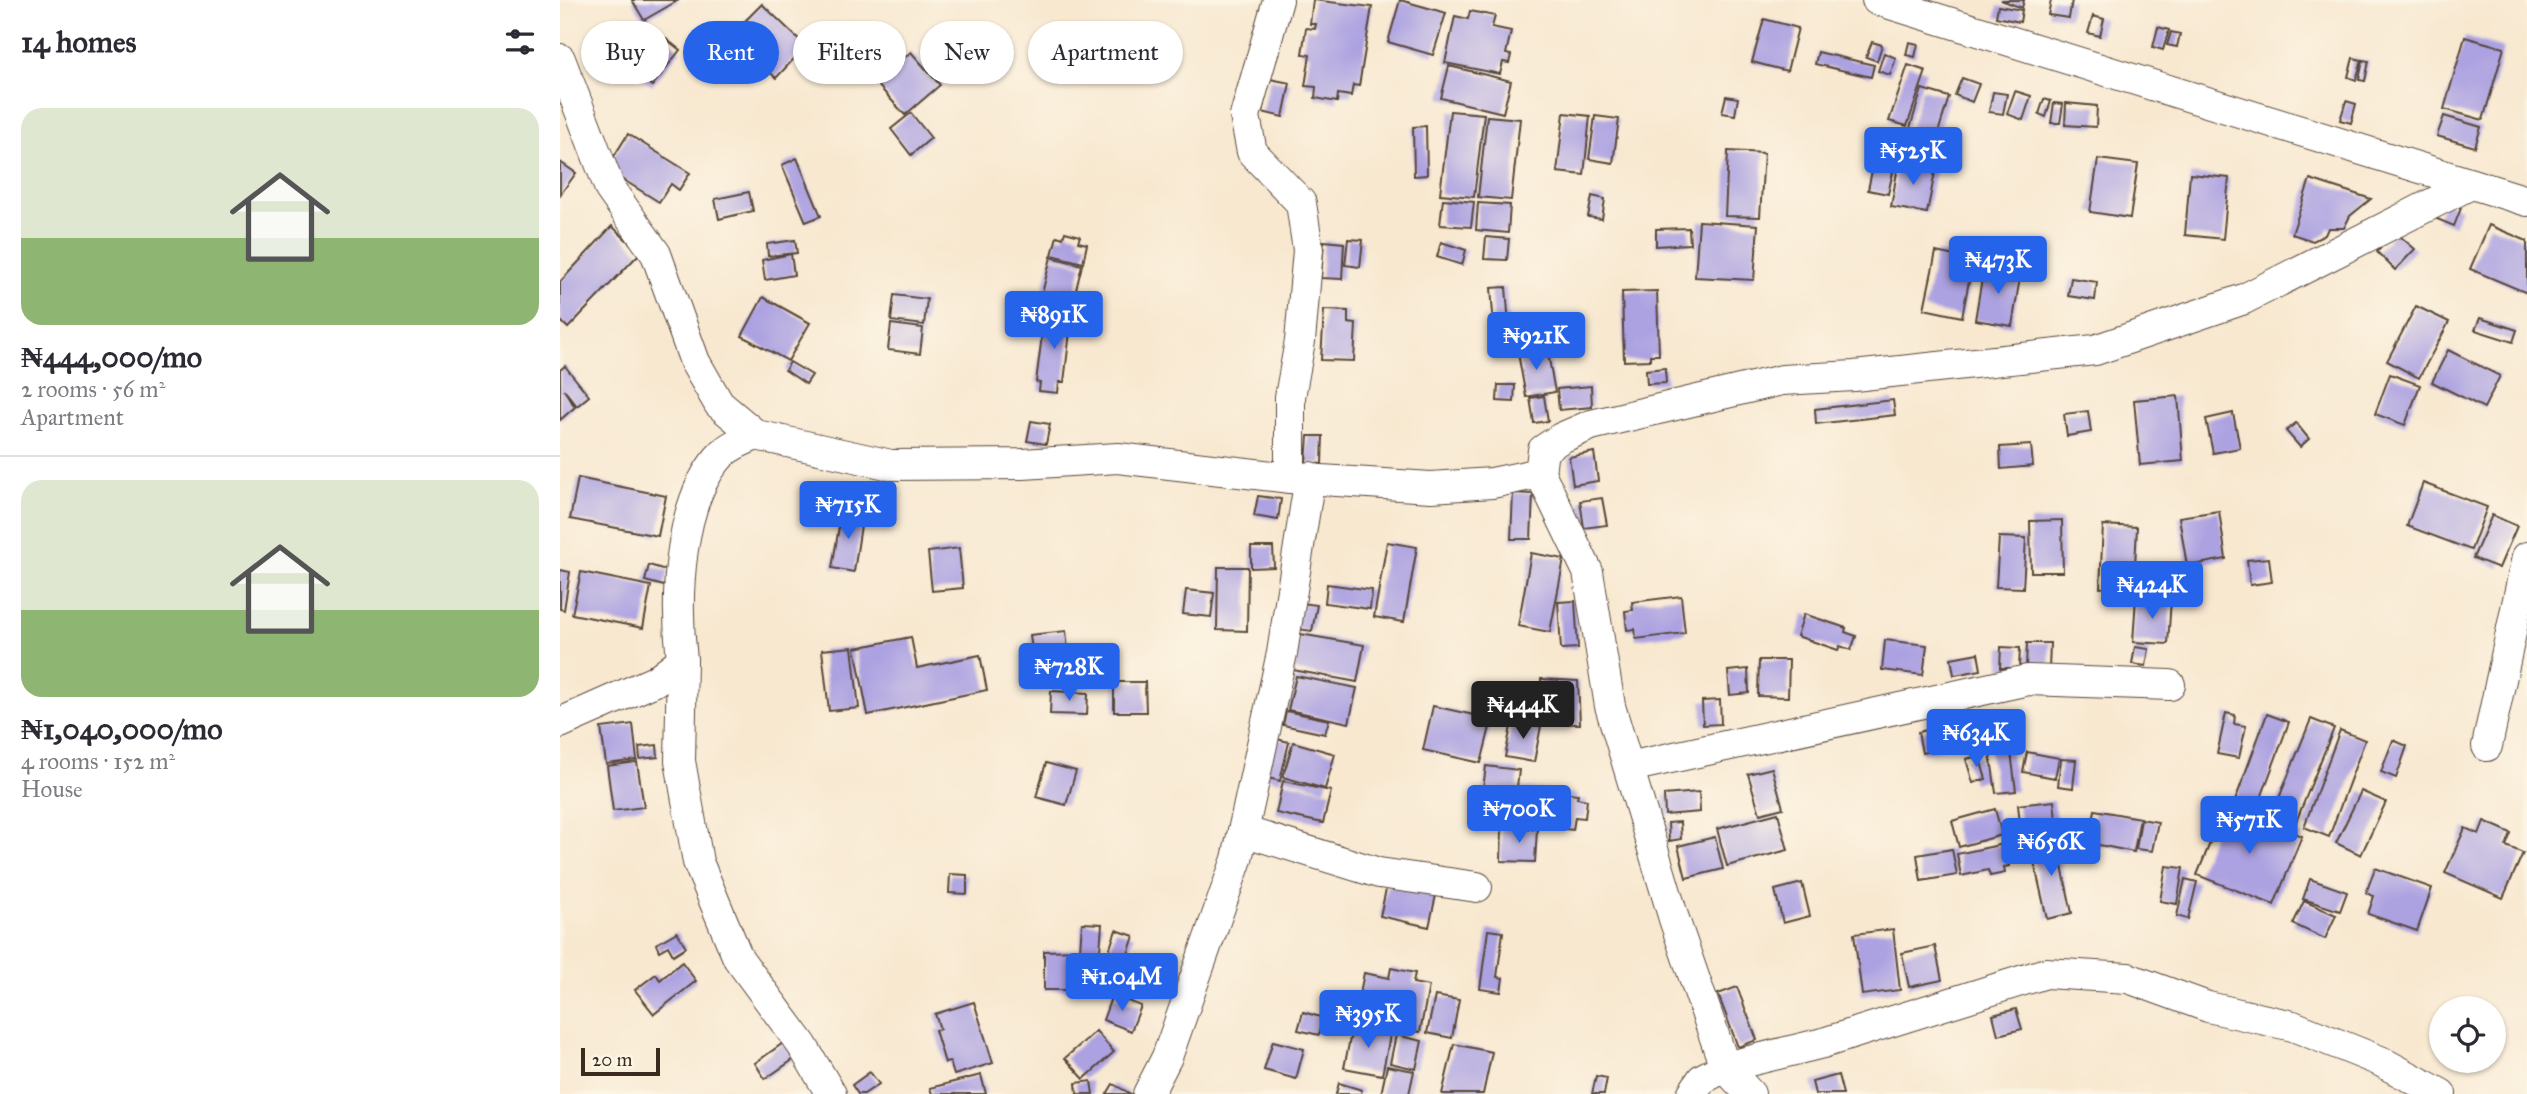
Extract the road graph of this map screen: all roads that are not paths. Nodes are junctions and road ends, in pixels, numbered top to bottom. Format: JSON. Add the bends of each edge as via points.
{"nodes":[{"id":1,"x":1278,"y":0,"type":"edge"},
{"id":2,"x":1877,"y":0,"type":"edge"},
{"id":3,"x":560,"y":59,"type":"edge"},
{"id":4,"x":2470,"y":184,"type":"junction"},
{"id":5,"x":2527,"y":201,"type":"edge"},
{"id":6,"x":755,"y":435,"type":"junction"},
{"id":7,"x":1540,"y":473,"type":"junction"},
{"id":8,"x":1300,"y":477,"type":"junction"},
{"id":9,"x":2527,"y":557,"type":"edge"},
{"id":10,"x":682,"y":660,"type":"junction"},
{"id":11,"x":2170,"y":685,"type":"dead end"},
{"id":12,"x":560,"y":723,"type":"edge"},
{"id":13,"x":2487,"y":746,"type":"dead end"},
{"id":14,"x":1629,"y":767,"type":"junction"},
{"id":15,"x":1243,"y":831,"type":"junction"},
{"id":16,"x":1477,"y":887,"type":"dead end"},
{"id":17,"x":1725,"y":1066,"type":"junction"},
{"id":18,"x":831,"y":1094,"type":"edge"},
{"id":19,"x":1148,"y":1094,"type":"edge"},
{"id":20,"x":1692,"y":1094,"type":"edge"},
{"id":21,"x":1750,"y":1094,"type":"edge"},
{"id":22,"x":2441,"y":1094,"type":"edge"}],
"edges":[{"from":1,"to":8,"type":"street","via":[[1245,116],[1252,152],[1301,203],[1308,250],[1290,397]]},
{"from":2,"to":4,"type":"street"},
{"from":3,"to":6,"type":"street","via":[[610,189],[656,254],[695,362],[719,404]]},
{"from":4,"to":5,"type":"street"},
{"from":4,"to":7,"type":"street","via":[[2244,299],[2095,350],[1782,380],[1591,425],[1543,450]]},
{"from":6,"to":8,"type":"street","via":[[891,465],[1118,458]]},
{"from":6,"to":10,"type":"street","via":[[724,452],[710,469],[685,530],[678,624]]},
{"from":7,"to":8,"type":"street","via":[[1492,483],[1431,487]]},
{"from":7,"to":14,"type":"street","via":[[1588,572],[1610,706]]},
{"from":8,"to":15,"type":"street","via":[[1282,653]]},
{"from":9,"to":13,"type":"street"},
{"from":10,"to":12,"type":"street","via":[[655,681]]},
{"from":10,"to":18,"type":"street","via":[[680,761],[698,862],[738,958],[802,1045]]},
{"from":11,"to":14,"type":"street","via":[[2028,680]]},
{"from":14,"to":17,"type":"street","via":[[1674,919]]},
{"from":15,"to":16,"type":"street","via":[[1379,873]]},
{"from":15,"to":19,"type":"street","via":[[1167,1057]]},
{"from":17,"to":20,"type":"street","via":[[1702,1079]]},
{"from":17,"to":21,"type":"street"},
{"from":17,"to":22,"type":"street","via":[[1823,1043],[2046,973],[2128,978],[2208,1007],[2293,1026],[2380,1062]]}]}
